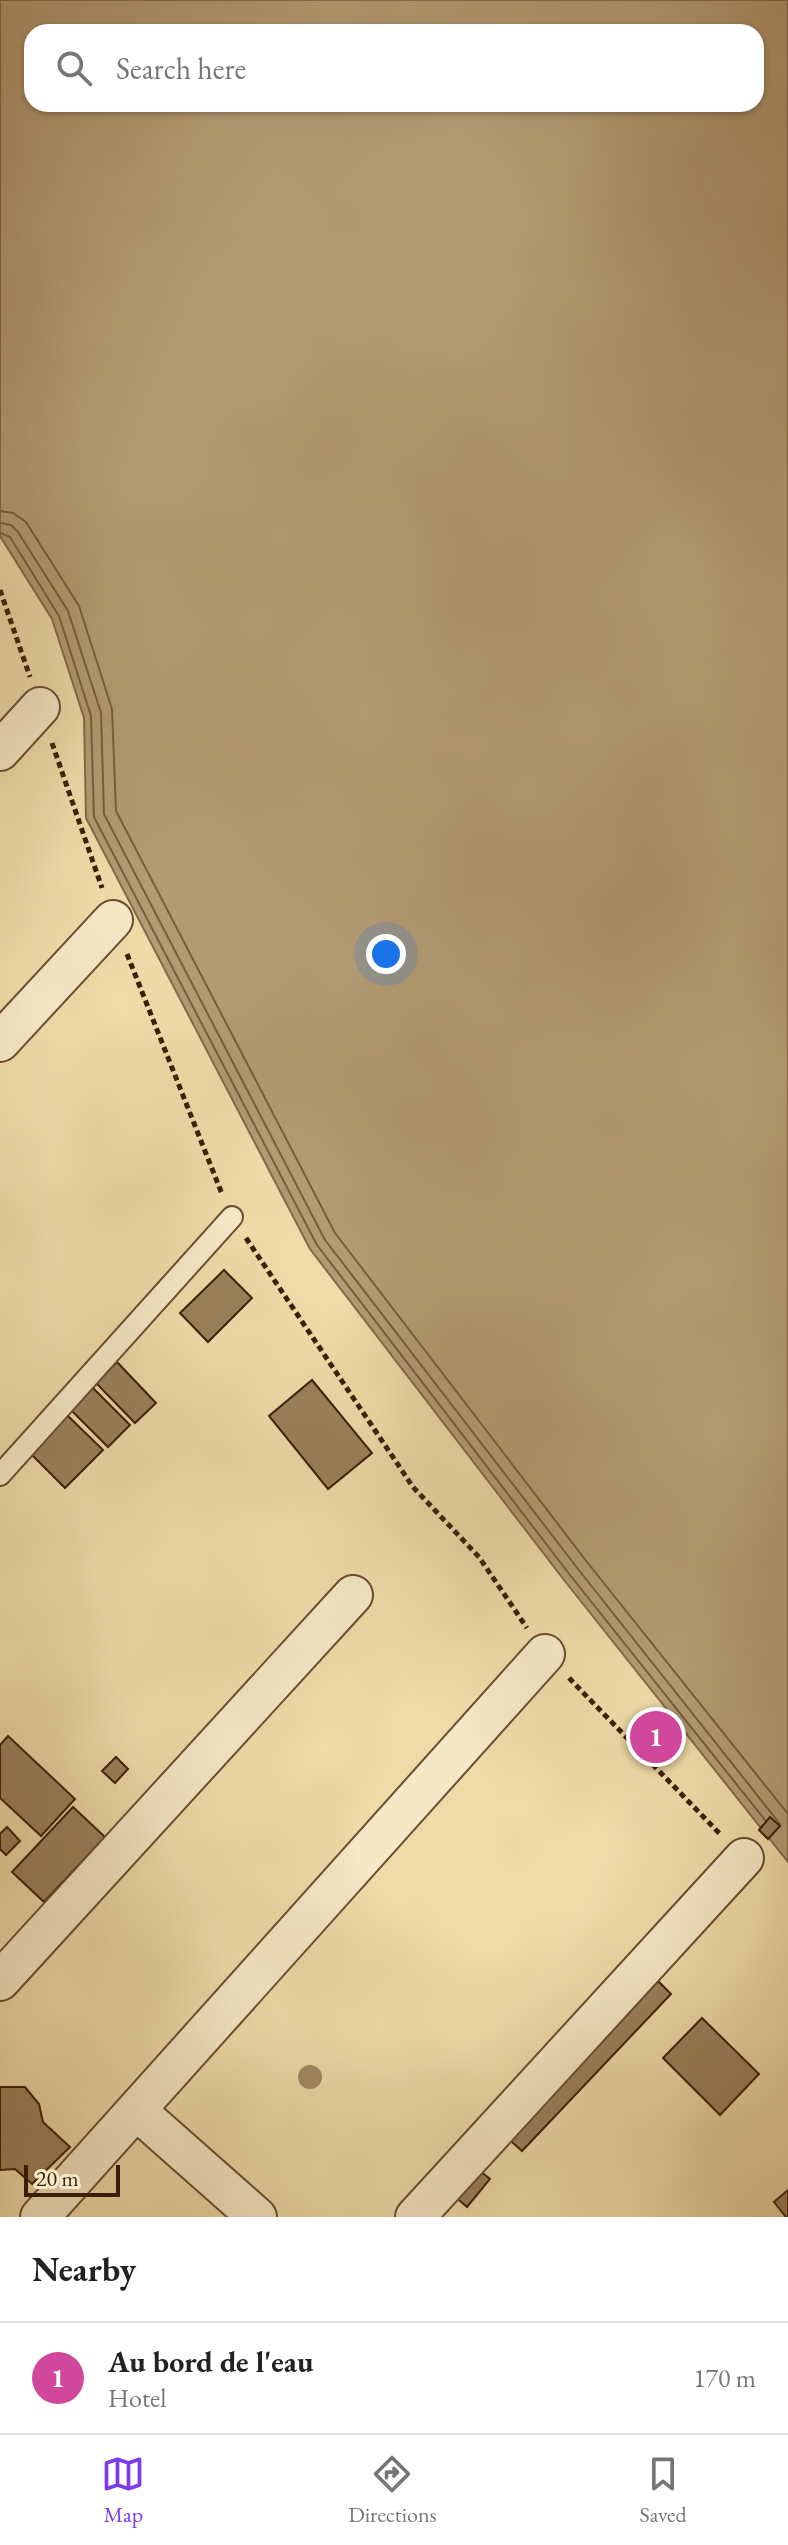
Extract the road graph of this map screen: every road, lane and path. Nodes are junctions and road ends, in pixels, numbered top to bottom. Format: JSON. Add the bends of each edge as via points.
{"nodes":[{"id":1,"x":0,"y":590,"type":"edge"},
{"id":2,"x":40,"y":707,"type":"junction"},
{"id":3,"x":0,"y":751,"type":"edge"},
{"id":4,"x":113,"y":920,"type":"junction"},
{"id":5,"x":0,"y":1042,"type":"edge"},
{"id":6,"x":232,"y":1217,"type":"junction"},
{"id":7,"x":0,"y":1475,"type":"edge"},
{"id":8,"x":353,"y":1595,"type":"dead end"},
{"id":9,"x":545,"y":1654,"type":"junction"},
{"id":10,"x":744,"y":1858,"type":"joint"},
{"id":11,"x":0,"y":1981,"type":"edge"},
{"id":12,"x":136,"y":2110,"type":"junction"},
{"id":13,"x":40,"y":2217,"type":"edge"},
{"id":14,"x":257,"y":2217,"type":"edge"},
{"id":15,"x":415,"y":2217,"type":"edge"}],
"edges":[{"from":1,"to":2,"type":"path"},
{"from":2,"to":3,"type":"street"},
{"from":2,"to":4,"type":"path"},
{"from":4,"to":5,"type":"street"},
{"from":4,"to":6,"type":"path"},
{"from":6,"to":7,"type":"lane"},
{"from":6,"to":9,"type":"path","via":[[413,1487],[479,1557]]},
{"from":8,"to":11,"type":"street"},
{"from":9,"to":10,"type":"path"},
{"from":9,"to":12,"type":"street"},
{"from":10,"to":15,"type":"street"},
{"from":12,"to":13,"type":"street"},
{"from":12,"to":14,"type":"street"}]}
